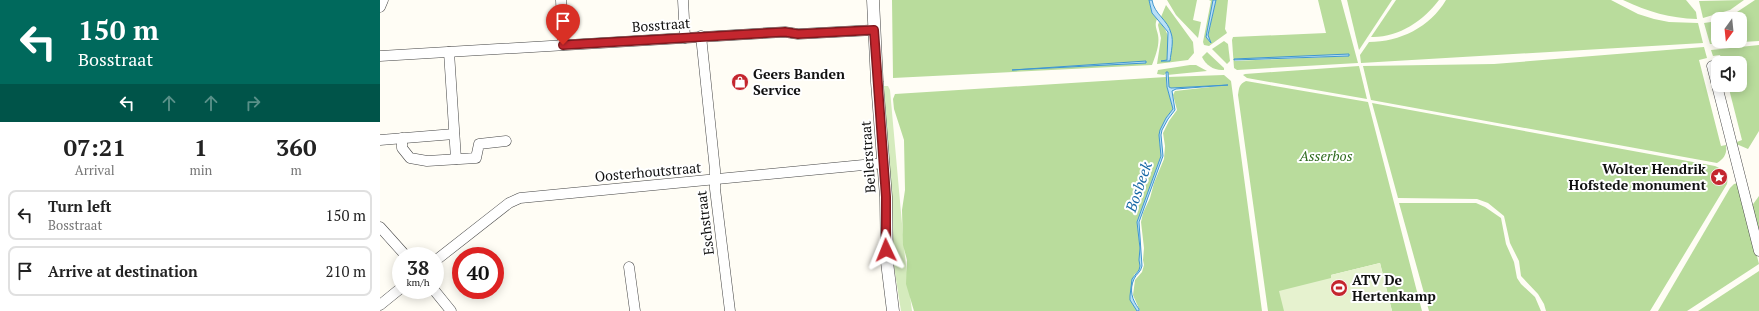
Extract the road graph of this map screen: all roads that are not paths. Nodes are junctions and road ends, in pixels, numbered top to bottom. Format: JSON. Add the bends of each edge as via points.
{"nodes":[{"id":1,"x":383,"y":0,"type":"edge"},
{"id":2,"x":561,"y":0,"type":"edge"},
{"id":3,"x":683,"y":0,"type":"edge"},
{"id":4,"x":873,"y":0,"type":"edge"},
{"id":5,"x":380,"y":7,"type":"edge"},
{"id":6,"x":874,"y":30,"type":"junction"},
{"id":7,"x":701,"y":36,"type":"junction"},
{"id":8,"x":685,"y":38,"type":"junction"},
{"id":9,"x":563,"y":45,"type":"junction"},
{"id":10,"x":449,"y":52,"type":"junction"},
{"id":11,"x":380,"y":56,"type":"edge"},
{"id":12,"x":1719,"y":92,"type":"edge"},
{"id":13,"x":454,"y":134,"type":"junction"},
{"id":14,"x":402,"y":138,"type":"junction"},
{"id":15,"x":380,"y":140,"type":"edge"},
{"id":16,"x":506,"y":141,"type":"dead end"},
{"id":17,"x":456,"y":159,"type":"junction"},
{"id":18,"x":884,"y":163,"type":"junction"},
{"id":19,"x":715,"y":179,"type":"junction"},
{"id":20,"x":380,"y":227,"type":"edge"},
{"id":21,"x":398,"y":247,"type":"edge"},
{"id":22,"x":1759,"y":251,"type":"edge"},
{"id":23,"x":444,"y":254,"type":"edge"},
{"id":24,"x":629,"y":267,"type":"dead end"},
{"id":25,"x":392,"y":295,"type":"edge"},
{"id":26,"x":441,"y":299,"type":"edge"},
{"id":27,"x":380,"y":305,"type":"edge"},
{"id":28,"x":450,"y":311,"type":"edge"},
{"id":29,"x":635,"y":311,"type":"edge"},
{"id":30,"x":730,"y":311,"type":"edge"},
{"id":31,"x":893,"y":311,"type":"edge"}],
"edges":[{"from":1,"to":5,"type":"street"},
{"from":2,"to":9,"type":"street"},
{"from":3,"to":8,"type":"street"},
{"from":4,"to":6,"type":"street","name":"Beilerstraat"},
{"from":6,"to":7,"type":"street","name":"Bosstraat"},
{"from":6,"to":18,"type":"street","name":"Beilerstraat"},
{"from":7,"to":8,"type":"street","name":"Bosstraat"},
{"from":7,"to":19,"type":"street","name":"Eschstraat"},
{"from":8,"to":9,"type":"street","name":"Bosstraat"},
{"from":9,"to":10,"type":"street","name":"Bosstraat"},
{"from":10,"to":11,"type":"street","name":"Bosstraat"},
{"from":10,"to":13,"type":"street"},
{"from":12,"to":22,"type":"street"},
{"from":13,"to":14,"type":"street"},
{"from":13,"to":17,"type":"street"},
{"from":14,"to":15,"type":"street"},
{"from":14,"to":17,"type":"street","via":[[402,148],[410,158],[428,161]]},
{"from":16,"to":17,"type":"street","via":[[479,144],[476,158]]},
{"from":18,"to":19,"type":"street","name":"Oosterhoutstraat"},
{"from":18,"to":31,"type":"street","name":"Beilerstraat","via":[[887,262]]},
{"from":19,"to":23,"type":"street","name":"Oosterhoutstraat","via":[[520,198],[509,203]]},
{"from":19,"to":30,"type":"street","name":"Eschstraat","via":[[714,189]]},
{"from":20,"to":21,"type":"street"},
{"from":24,"to":29,"type":"street"},
{"from":25,"to":27,"type":"street"},
{"from":26,"to":28,"type":"street"}]}
